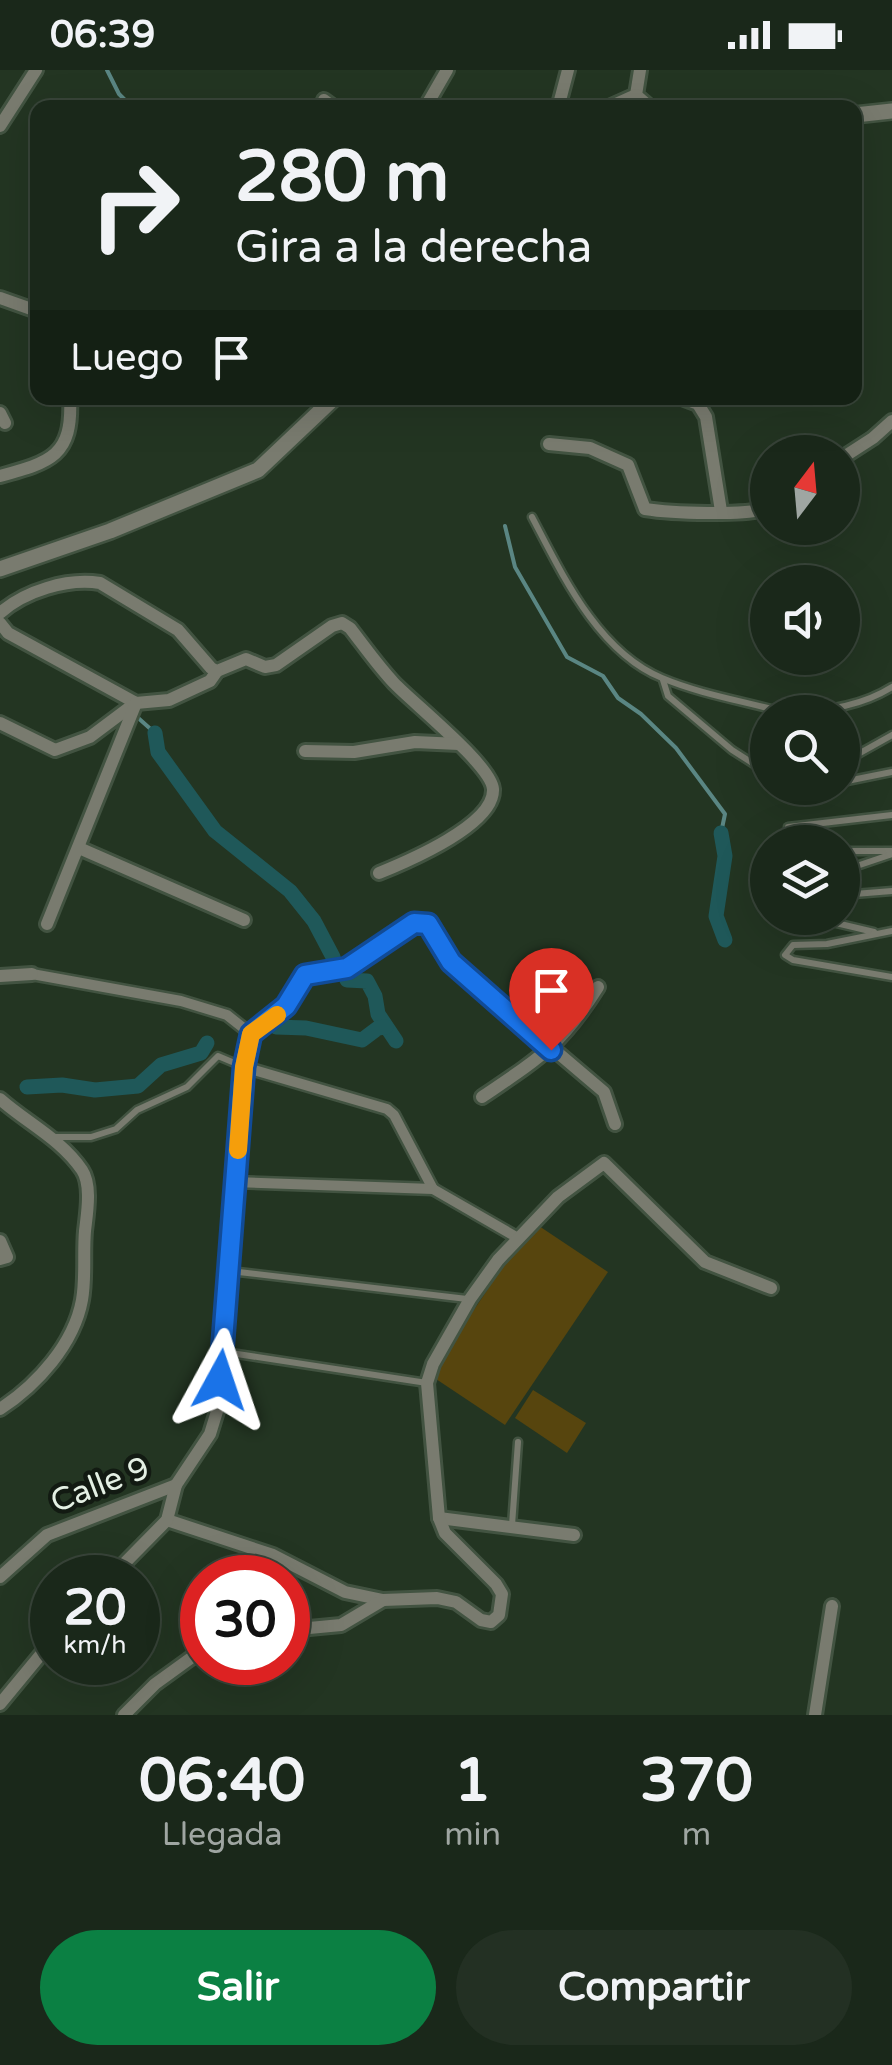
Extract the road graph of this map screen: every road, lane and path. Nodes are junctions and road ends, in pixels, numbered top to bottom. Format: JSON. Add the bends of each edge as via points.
{"nodes":[{"id":1,"x":36,"y":70,"type":"edge"},
{"id":2,"x":448,"y":70,"type":"edge"},
{"id":3,"x":568,"y":70,"type":"edge"},
{"id":4,"x":640,"y":70,"type":"edge"},
{"id":5,"x":636,"y":95,"type":"junction"},
{"id":6,"x":430,"y":100,"type":"edge"},
{"id":7,"x":560,"y":100,"type":"edge"},
{"id":8,"x":625,"y":100,"type":"edge"},
{"id":9,"x":642,"y":100,"type":"edge"},
{"id":10,"x":892,"y":112,"type":"edge"},
{"id":11,"x":862,"y":114,"type":"edge"},
{"id":12,"x":0,"y":126,"type":"edge"},
{"id":13,"x":0,"y":298,"type":"edge"},
{"id":14,"x":30,"y":308,"type":"edge"},
{"id":15,"x":70,"y":405,"type":"edge"},
{"id":16,"x":327,"y":405,"type":"edge"},
{"id":17,"x":699,"y":405,"type":"edge"},
{"id":18,"x":892,"y":421,"type":"edge"},
{"id":19,"x":549,"y":444,"type":"dead end"},
{"id":20,"x":860,"y":447,"type":"edge"},
{"id":21,"x":0,"y":476,"type":"edge"},
{"id":22,"x":721,"y":511,"type":"junction"},
{"id":23,"x":750,"y":512,"type":"edge"},
{"id":24,"x":532,"y":517,"type":"dead end"},
{"id":25,"x":0,"y":569,"type":"edge"},
{"id":26,"x":0,"y":613,"type":"edge"},
{"id":27,"x":0,"y":623,"type":"edge"},
{"id":28,"x":217,"y":671,"type":"junction"},
{"id":29,"x":664,"y":679,"type":"junction"},
{"id":30,"x":892,"y":687,"type":"edge"},
{"id":31,"x":860,"y":700,"type":"edge"},
{"id":32,"x":136,"y":703,"type":"junction"},
{"id":33,"x":750,"y":703,"type":"edge"},
{"id":34,"x":0,"y":723,"type":"edge"},
{"id":35,"x":892,"y":734,"type":"edge"},
{"id":36,"x":459,"y":744,"type":"junction"},
{"id":37,"x":305,"y":751,"type":"dead end"},
{"id":38,"x":860,"y":753,"type":"edge"},
{"id":39,"x":750,"y":762,"type":"edge"},
{"id":40,"x":892,"y":772,"type":"edge"},
{"id":41,"x":860,"y":778,"type":"edge"},
{"id":42,"x":892,"y":815,"type":"edge"},
{"id":43,"x":805,"y":825,"type":"edge"},
{"id":44,"x":79,"y":848,"type":"junction"},
{"id":45,"x":860,"y":852,"type":"edge"},
{"id":46,"x":892,"y":852,"type":"edge"},
{"id":47,"x":860,"y":864,"type":"edge"},
{"id":48,"x":379,"y":872,"type":"dead end"},
{"id":49,"x":892,"y":891,"type":"edge"},
{"id":50,"x":860,"y":894,"type":"edge"},
{"id":51,"x":244,"y":920,"type":"dead end"},
{"id":52,"x":46,"y":924,"type":"dead end"},
{"id":53,"x":860,"y":929,"type":"edge"},
{"id":54,"x":892,"y":931,"type":"edge"},
{"id":55,"x":880,"y":934,"type":"junction"},
{"id":56,"x":32,"y":974,"type":"joint"},
{"id":57,"x":0,"y":976,"type":"edge"},
{"id":58,"x":892,"y":977,"type":"edge"},
{"id":59,"x":598,"y":987,"type":"dead end"},
{"id":60,"x":251,"y":1034,"type":"junction"},
{"id":61,"x":551,"y":1050,"type":"junction"},
{"id":62,"x":244,"y":1067,"type":"junction"},
{"id":63,"x":482,"y":1096,"type":"dead end"},
{"id":64,"x":0,"y":1099,"type":"edge"},
{"id":65,"x":615,"y":1124,"type":"dead end"},
{"id":66,"x":51,"y":1137,"type":"junction"},
{"id":67,"x":236,"y":1182,"type":"junction"},
{"id":68,"x":433,"y":1190,"type":"junction"},
{"id":69,"x":518,"y":1238,"type":"junction"},
{"id":70,"x":0,"y":1242,"type":"edge"},
{"id":71,"x":0,"y":1260,"type":"edge"},
{"id":72,"x":230,"y":1271,"type":"junction"},
{"id":73,"x":771,"y":1288,"type":"dead end"},
{"id":74,"x":470,"y":1299,"type":"junction"},
{"id":75,"x":223,"y":1352,"type":"junction"},
{"id":76,"x":427,"y":1383,"type":"junction"},
{"id":77,"x":0,"y":1409,"type":"edge"},
{"id":78,"x":518,"y":1442,"type":"dead end"},
{"id":79,"x":176,"y":1485,"type":"junction"},
{"id":80,"x":439,"y":1518,"type":"junction"},
{"id":81,"x":167,"y":1520,"type":"junction"},
{"id":82,"x":512,"y":1526,"type":"junction"},
{"id":83,"x":574,"y":1535,"type":"dead end"},
{"id":84,"x":133,"y":1555,"type":"edge"},
{"id":85,"x":0,"y":1577,"type":"edge"},
{"id":86,"x":383,"y":1600,"type":"junction"},
{"id":87,"x":832,"y":1606,"type":"dead end"},
{"id":88,"x":310,"y":1628,"type":"edge"},
{"id":89,"x":180,"y":1666,"type":"edge"},
{"id":90,"x":30,"y":1668,"type":"edge"},
{"id":91,"x":0,"y":1704,"type":"edge"},
{"id":92,"x":124,"y":1715,"type":"edge"},
{"id":93,"x":816,"y":1715,"type":"edge"}],
"edges":[{"from":1,"to":12,"type":"street"},
{"from":2,"to":6,"type":"street"},
{"from":3,"to":7,"type":"street"},
{"from":4,"to":5,"type":"street"},
{"from":5,"to":8,"type":"street"},
{"from":5,"to":9,"type":"street"},
{"from":10,"to":11,"type":"street"},
{"from":13,"to":14,"type":"street"},
{"from":15,"to":21,"type":"street","via":[[68,438],[55,454]]},
{"from":16,"to":25,"type":"street","via":[[258,470]]},
{"from":17,"to":22,"type":"street"},
{"from":18,"to":20,"type":"street"},
{"from":19,"to":22,"type":"street","via":[[590,448],[628,465],[646,509]]},
{"from":22,"to":23,"type":"street"},
{"from":24,"to":29,"type":"lane","via":[[594,620],[623,654]]},
{"from":26,"to":28,"type":"street","via":[[40,590],[100,583],[178,630]]},
{"from":27,"to":32,"type":"street"},
{"from":28,"to":32,"type":"street","via":[[169,700]]},
{"from":28,"to":36,"type":"street","via":[[246,658],[276,665],[342,623]]},
{"from":29,"to":33,"type":"lane"},
{"from":29,"to":39,"type":"lane","via":[[668,696]]},
{"from":30,"to":31,"type":"lane"},
{"from":32,"to":34,"type":"street","via":[[90,737],[55,750]]},
{"from":32,"to":44,"type":"street"},
{"from":35,"to":38,"type":"lane"},
{"from":36,"to":37,"type":"street"},
{"from":36,"to":48,"type":"street","via":[[486,774],[492,795],[456,836]]},
{"from":40,"to":41,"type":"lane"},
{"from":42,"to":43,"type":"lane"},
{"from":44,"to":51,"type":"street"},
{"from":44,"to":52,"type":"street"},
{"from":45,"to":46,"type":"lane"},
{"from":46,"to":47,"type":"lane"},
{"from":49,"to":50,"type":"lane"},
{"from":53,"to":55,"type":"lane"},
{"from":54,"to":55,"type":"lane"},
{"from":55,"to":58,"type":"lane","via":[[794,945],[786,955]]},
{"from":56,"to":57,"type":"street"},
{"from":56,"to":60,"type":"street","via":[[181,1001],[227,1016]]},
{"from":59,"to":61,"type":"street"},
{"from":60,"to":61,"type":"street","via":[[286,1006],[305,975],[347,968],[422,922],[451,962]]},
{"from":60,"to":62,"type":"street"},
{"from":61,"to":63,"type":"street"},
{"from":61,"to":65,"type":"street","via":[[604,1092]]},
{"from":62,"to":66,"type":"lane","via":[[218,1056],[187,1087],[137,1110],[116,1129]]},
{"from":62,"to":67,"type":"street"},
{"from":62,"to":68,"type":"street","via":[[387,1108]]},
{"from":64,"to":66,"type":"street"},
{"from":66,"to":77,"type":"street","via":[[84,1174],[82,1300],[62,1350]]},
{"from":67,"to":68,"type":"street"},
{"from":67,"to":72,"type":"street"},
{"from":68,"to":69,"type":"street"},
{"from":69,"to":73,"type":"street","via":[[604,1164],[704,1262]]},
{"from":69,"to":74,"type":"street"},
{"from":70,"to":71,"type":"street","via":[[7,1257]]},
{"from":72,"to":74,"type":"lane"},
{"from":72,"to":75,"type":"street"},
{"from":74,"to":76,"type":"street"},
{"from":75,"to":76,"type":"lane"},
{"from":75,"to":79,"type":"street","via":[[210,1434]]},
{"from":76,"to":80,"type":"street"},
{"from":78,"to":82,"type":"lane"},
{"from":79,"to":81,"type":"street"},
{"from":79,"to":85,"type":"street","name":"Calle 9","via":[[47,1534]]},
{"from":80,"to":82,"type":"street"},
{"from":80,"to":86,"type":"street","via":[[453,1542],[496,1584],[502,1594],[499,1615],[480,1620],[456,1602],[437,1598]]},
{"from":81,"to":84,"type":"street"},
{"from":81,"to":86,"type":"street","via":[[273,1555],[345,1592]]},
{"from":82,"to":83,"type":"street"},
{"from":86,"to":88,"type":"street","via":[[341,1625]]},
{"from":87,"to":93,"type":"street"},
{"from":89,"to":92,"type":"street"},
{"from":90,"to":91,"type":"street"}]}
